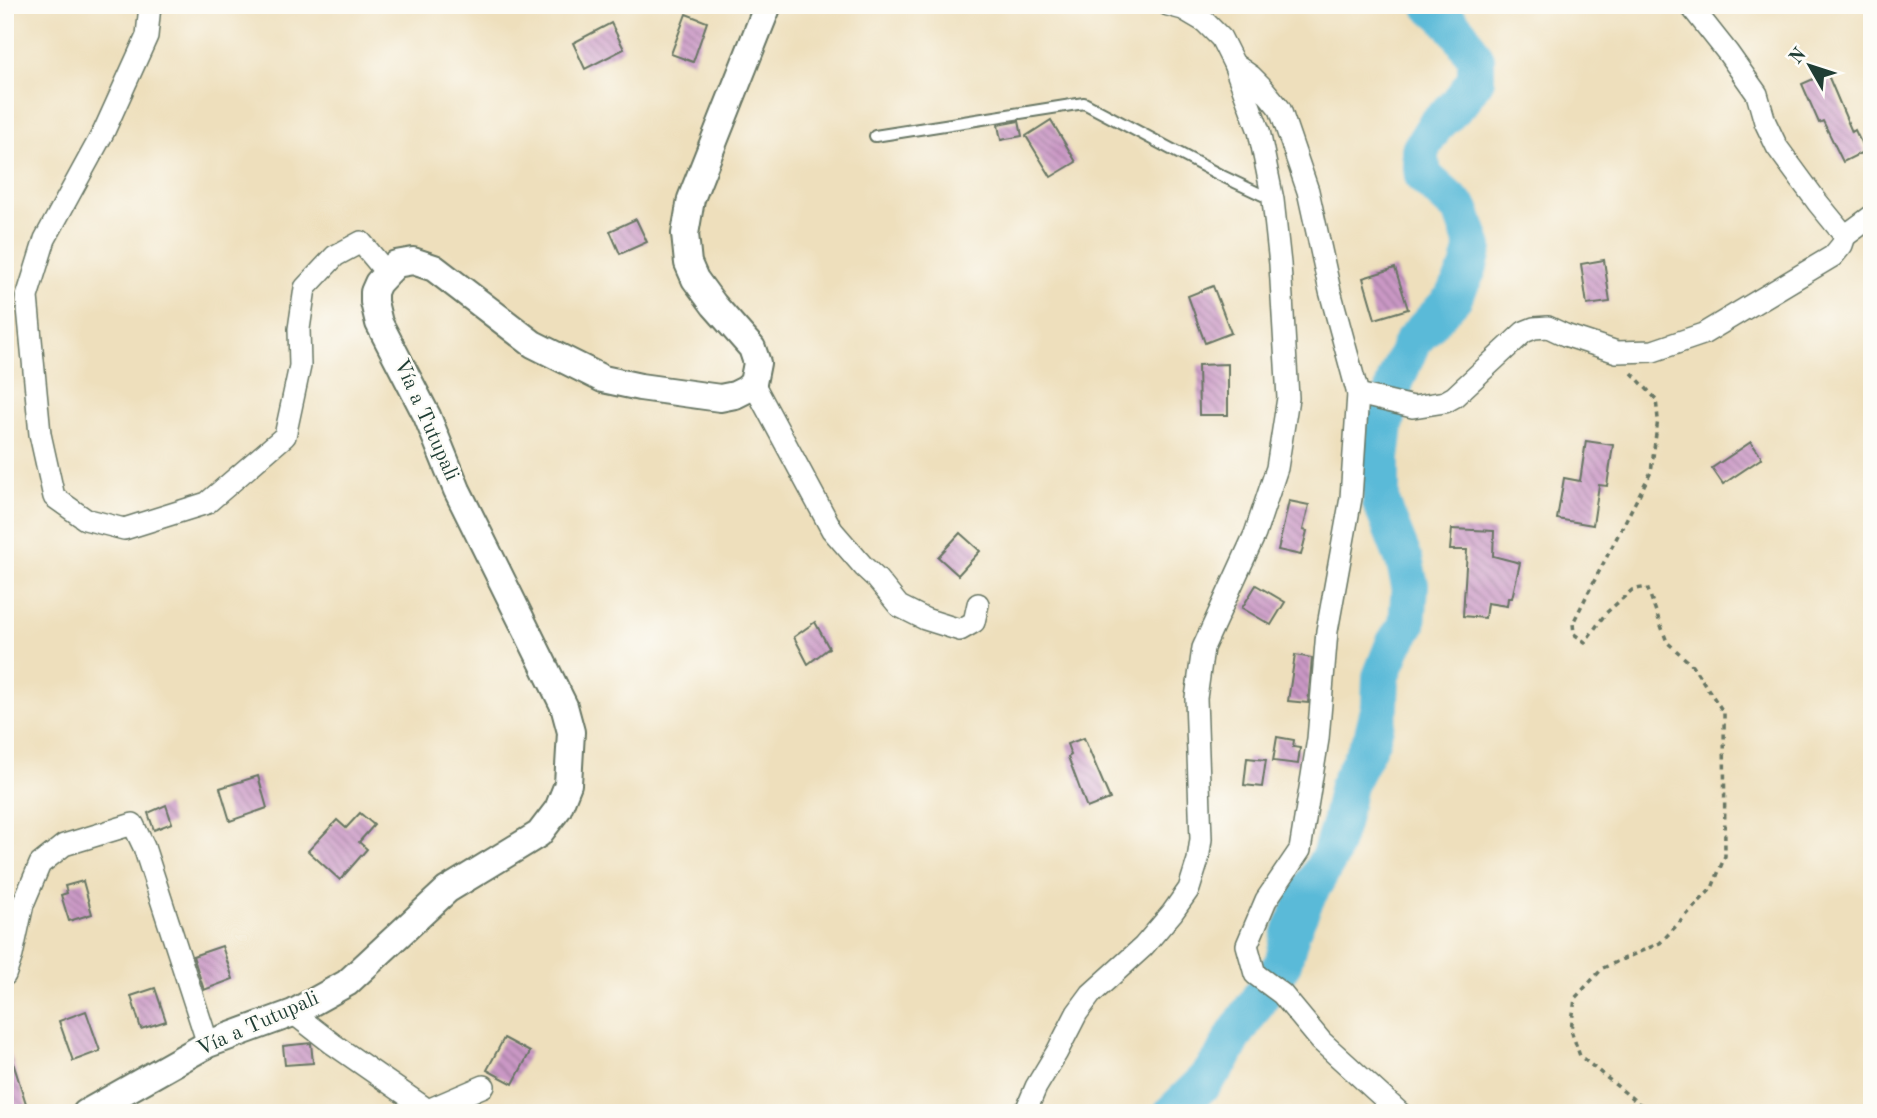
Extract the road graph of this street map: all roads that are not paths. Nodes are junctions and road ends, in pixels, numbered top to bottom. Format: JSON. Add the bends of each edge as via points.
{"nodes":[{"id":1,"x":150,"y":5,"type":"edge"},
{"id":2,"x":768,"y":5,"type":"edge"},
{"id":3,"x":1168,"y":5,"type":"edge"},
{"id":4,"x":1690,"y":5,"type":"edge"},
{"id":5,"x":1234,"y":64,"type":"junction"},
{"id":6,"x":875,"y":136,"type":"dead end"},
{"id":7,"x":1273,"y":200,"type":"junction"},
{"id":8,"x":1872,"y":216,"type":"edge"},
{"id":9,"x":1845,"y":236,"type":"junction"},
{"id":10,"x":386,"y":272,"type":"junction"},
{"id":11,"x":753,"y":383,"type":"junction"},
{"id":12,"x":1367,"y":396,"type":"junction"},
{"id":13,"x":978,"y":604,"type":"dead end"},
{"id":14,"x":5,"y":975,"type":"edge"},
{"id":15,"x":293,"y":1013,"type":"junction"},
{"id":16,"x":208,"y":1044,"type":"junction"},
{"id":17,"x":484,"y":1086,"type":"dead end"},
{"id":18,"x":86,"y":1113,"type":"edge"},
{"id":19,"x":1025,"y":1113,"type":"edge"},
{"id":20,"x":1400,"y":1113,"type":"edge"}],
"edges":[{"from":1,"to":10,"type":"street","via":[[147,36],[104,131],[45,239],[27,297],[40,434],[54,497],[85,519],[124,529],[207,503],[285,436],[300,366],[305,288],[335,256],[361,242]]},
{"from":2,"to":11,"type":"street","via":[[691,199],[685,234],[695,279],[752,348],[757,363]]},
{"from":3,"to":5,"type":"street","via":[[1205,22],[1221,38]]},
{"from":4,"to":9,"type":"street","via":[[1757,94],[1777,147]]},
{"from":5,"to":7,"type":"street","via":[[1259,131]]},
{"from":5,"to":12,"type":"street","via":[[1251,76],[1279,109],[1308,191],[1330,291]]},
{"from":6,"to":7,"type":"lane","via":[[1084,103]]},
{"from":7,"to":19,"type":"street","via":[[1288,398],[1276,468],[1255,534],[1203,648],[1196,698],[1202,839],[1198,860],[1189,889],[1172,913],[1077,1013]]},
{"from":8,"to":9,"type":"street"},
{"from":9,"to":12,"type":"street","via":[[1833,256],[1703,334],[1653,351],[1616,352],[1548,327],[1534,328],[1445,402],[1413,407]]},
{"from":10,"to":11,"type":"street","via":[[404,261],[434,268],[533,344],[603,379],[720,398]]},
{"from":10,"to":15,"type":"street","name":"Vía a Tutupali","via":[[374,292],[375,312],[564,705],[571,732],[568,785],[558,809],[539,834],[447,890],[347,983]]},
{"from":11,"to":13,"type":"street","via":[[832,530],[899,606],[960,630],[974,622]]},
{"from":12,"to":20,"type":"street","via":[[1327,631],[1318,739],[1300,850],[1266,900],[1247,945],[1255,974],[1282,995],[1321,1041]]},
{"from":14,"to":16,"type":"street","via":[[23,904],[40,864],[64,845],[133,824]]},
{"from":15,"to":16,"type":"street","name":"Vía a Tutupali"},
{"from":15,"to":17,"type":"street","via":[[428,1110]]},
{"from":16,"to":18,"type":"street","name":"Vía a Tutupali"}]}
